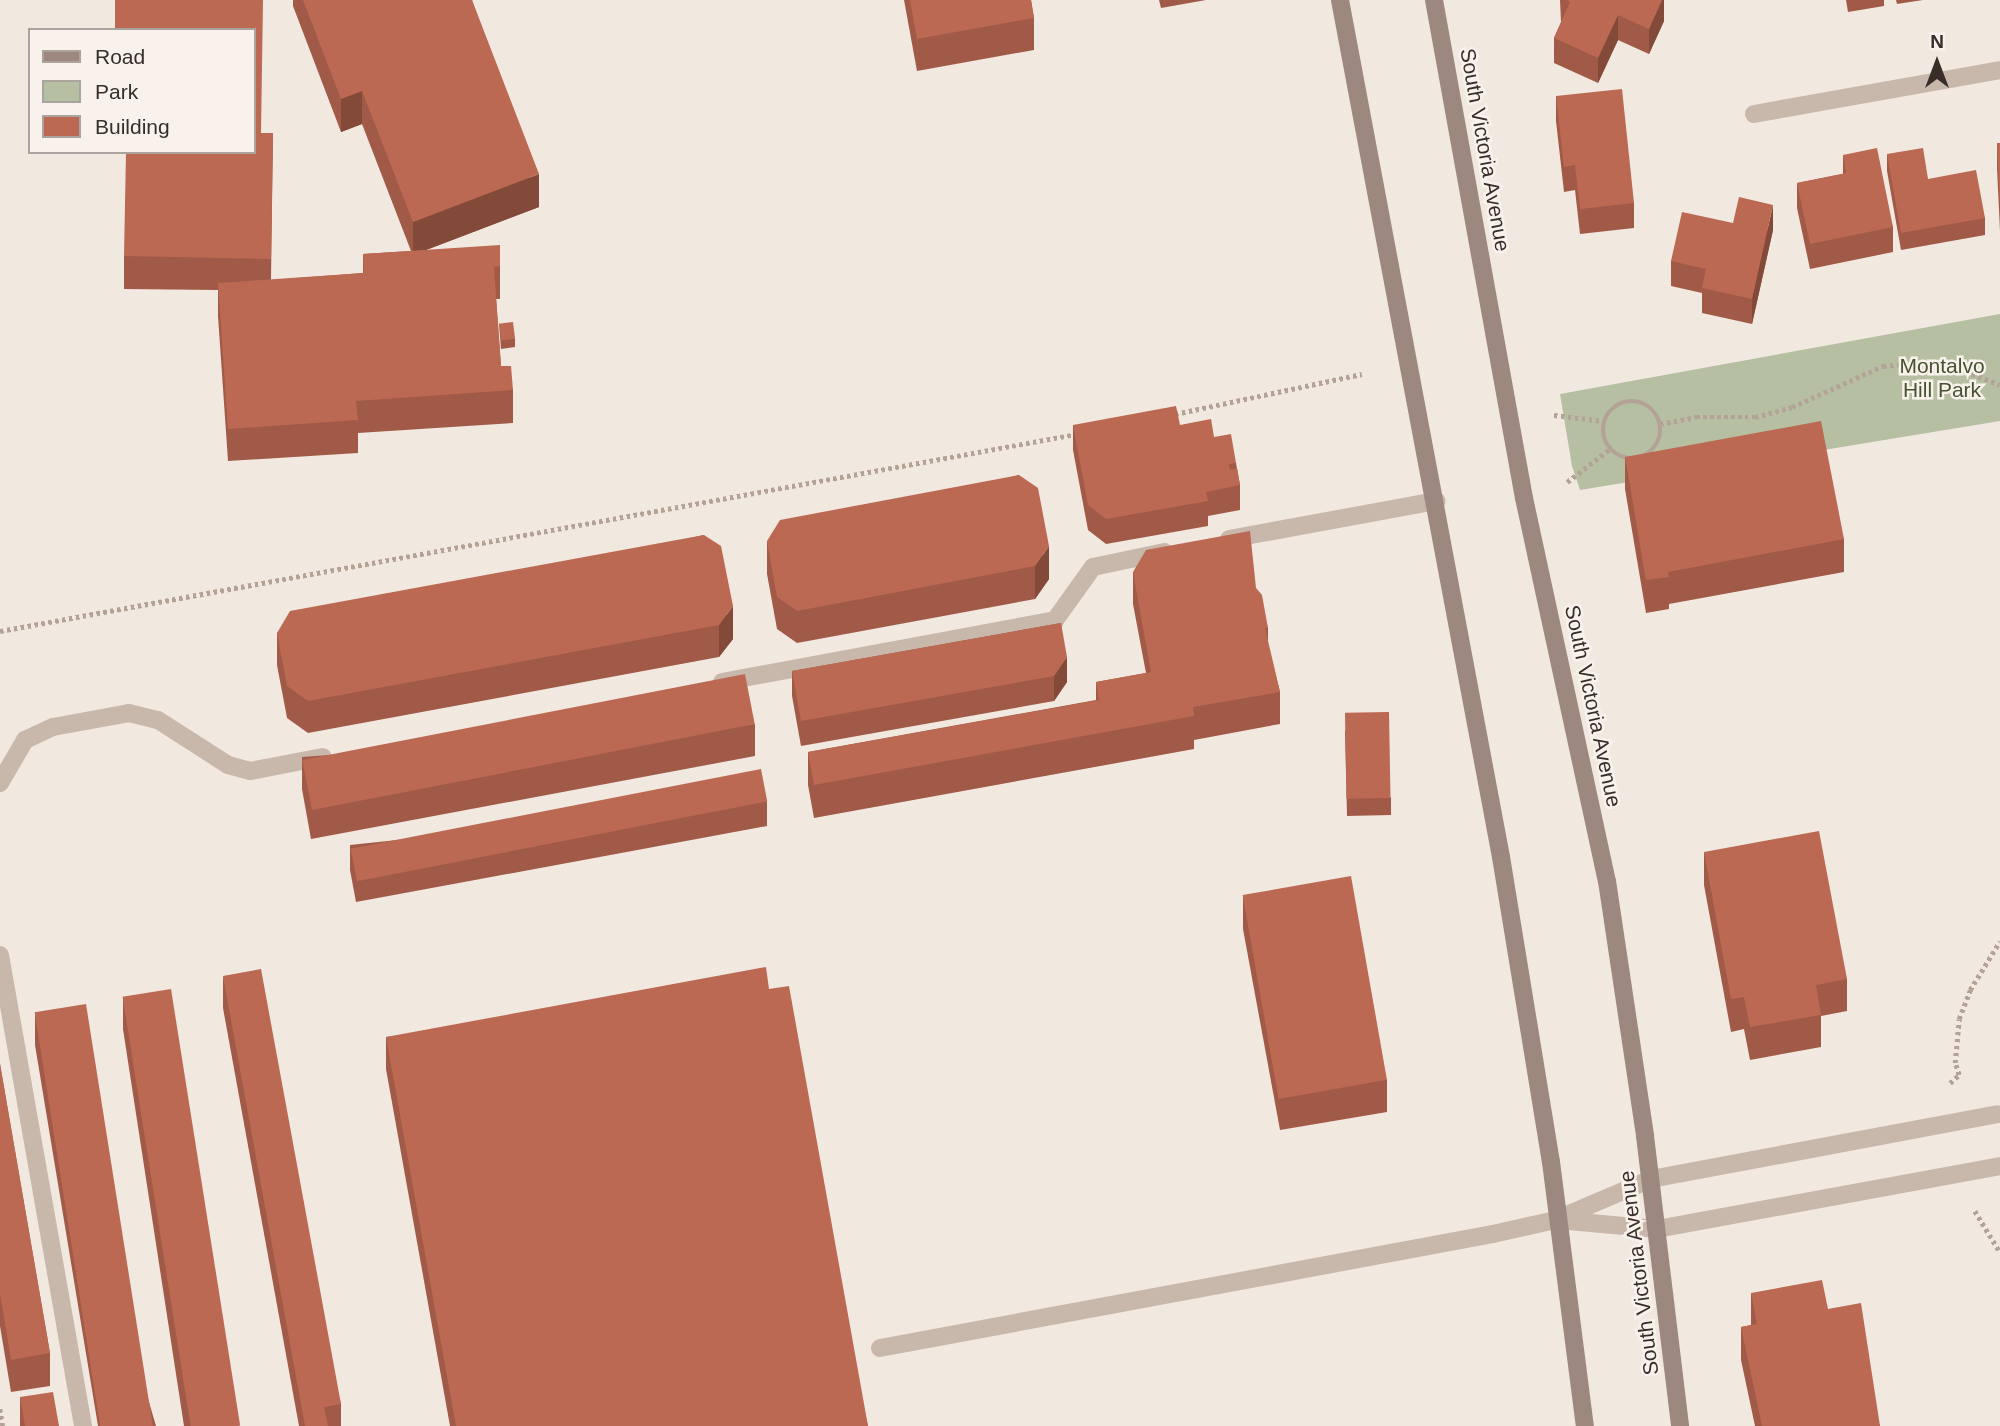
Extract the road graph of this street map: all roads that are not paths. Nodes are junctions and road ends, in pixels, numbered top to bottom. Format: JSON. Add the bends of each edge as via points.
{"nodes":[{"id":1,"x":1340,"y":0,"type":"edge"},
{"id":2,"x":1434,"y":0,"type":"edge"},
{"id":3,"x":2000,"y":70,"type":"edge"},
{"id":4,"x":1754,"y":114,"type":"dead end"},
{"id":5,"x":1437,"y":501,"type":"junction"},
{"id":6,"x":1211,"y":543,"type":"edge"},
{"id":7,"x":1185,"y":548,"type":"edge"},
{"id":8,"x":701,"y":686,"type":"edge"},
{"id":9,"x":346,"y":753,"type":"edge"},
{"id":10,"x":0,"y":783,"type":"edge"},
{"id":11,"x":0,"y":955,"type":"edge"},
{"id":12,"x":1997,"y":1114,"type":"dead end"},
{"id":13,"x":2000,"y":1166,"type":"edge"},
{"id":14,"x":1651,"y":1179,"type":"junction"},
{"id":15,"x":1555,"y":1220,"type":"junction"},
{"id":16,"x":1657,"y":1229,"type":"junction"},
{"id":17,"x":880,"y":1348,"type":"dead end"},
{"id":18,"x":83,"y":1426,"type":"edge"},
{"id":19,"x":1585,"y":1426,"type":"edge"},
{"id":20,"x":1680,"y":1426,"type":"edge"}],
"edges":[{"from":1,"to":5,"type":"main road"},
{"from":2,"to":14,"type":"main road","name":"South Victoria Avenue","via":[[1524,498],[1606,881]]},
{"from":3,"to":4,"type":"street"},
{"from":5,"to":6,"type":"street"},
{"from":5,"to":15,"type":"main road","via":[[1545,1123]]},
{"from":7,"to":8,"type":"street","via":[[1093,567],[1055,620]]},
{"from":9,"to":10,"type":"street","via":[[250,771],[228,765],[159,720],[129,713],[53,727],[25,740]]},
{"from":11,"to":18,"type":"street"},
{"from":12,"to":14,"type":"street"},
{"from":13,"to":16,"type":"street"},
{"from":14,"to":15,"type":"street"},
{"from":14,"to":16,"type":"main road","name":"South Victoria Avenue"},
{"from":15,"to":16,"type":"street"},
{"from":15,"to":17,"type":"street"},
{"from":15,"to":19,"type":"main road"},
{"from":16,"to":20,"type":"main road","name":"South Victoria Avenue"}]}
